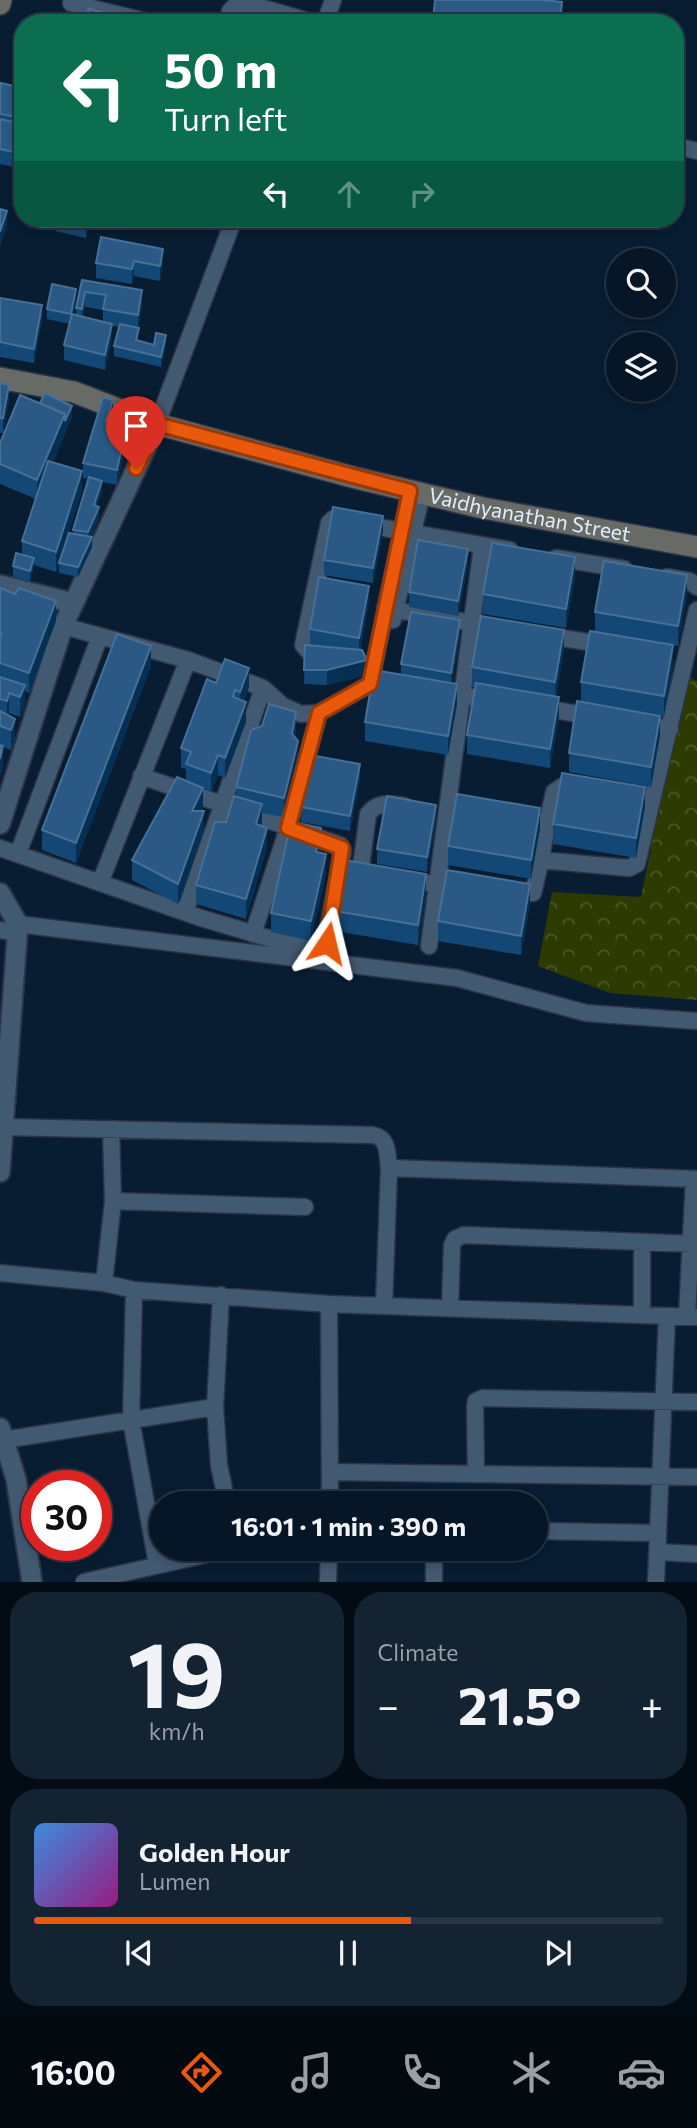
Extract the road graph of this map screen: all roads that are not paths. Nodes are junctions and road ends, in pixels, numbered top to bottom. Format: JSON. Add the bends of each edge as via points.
{"nodes":[{"id":1,"x":71,"y":3,"type":"dead end"},
{"id":2,"x":116,"y":14,"type":"edge"},
{"id":3,"x":231,"y":14,"type":"edge"},
{"id":4,"x":284,"y":14,"type":"edge"},
{"id":5,"x":231,"y":228,"type":"edge"},
{"id":6,"x":0,"y":378,"type":"edge"},
{"id":7,"x":157,"y":424,"type":"junction"},
{"id":8,"x":416,"y":492,"type":"junction"},
{"id":9,"x":407,"y":532,"type":"junction"},
{"id":10,"x":482,"y":546,"type":"junction"},
{"id":11,"x":697,"y":547,"type":"edge"},
{"id":12,"x":0,"y":585,"type":"edge"},
{"id":13,"x":697,"y":587,"type":"edge"},
{"id":14,"x":386,"y":602,"type":"junction"},
{"id":15,"x":74,"y":603,"type":"junction"},
{"id":16,"x":697,"y":610,"type":"edge"},
{"id":17,"x":472,"y":623,"type":"junction"},
{"id":18,"x":63,"y":626,"type":"junction"},
{"id":19,"x":497,"y":627,"type":"edge"},
{"id":20,"x":521,"y":631,"type":"edge"},
{"id":21,"x":100,"y":636,"type":"junction"},
{"id":22,"x":621,"y":648,"type":"edge"},
{"id":23,"x":336,"y":657,"type":"edge"},
{"id":24,"x":188,"y":660,"type":"junction"},
{"id":25,"x":375,"y":684,"type":"junction"},
{"id":26,"x":263,"y":688,"type":"junction"},
{"id":27,"x":463,"y":695,"type":"junction"},
{"id":28,"x":319,"y":713,"type":"junction"},
{"id":29,"x":670,"y":729,"type":"junction"},
{"id":30,"x":141,"y":776,"type":"junction"},
{"id":31,"x":602,"y":791,"type":"edge"},
{"id":32,"x":222,"y":804,"type":"junction"},
{"id":33,"x":441,"y":810,"type":"junction"},
{"id":34,"x":510,"y":818,"type":"edge"},
{"id":35,"x":547,"y":823,"type":"junction"},
{"id":36,"x":0,"y":824,"type":"edge"},
{"id":37,"x":288,"y":828,"type":"junction"},
{"id":38,"x":0,"y":848,"type":"edge"},
{"id":39,"x":18,"y":853,"type":"junction"},
{"id":40,"x":541,"y":860,"type":"junction"},
{"id":41,"x":339,"y":873,"type":"junction"},
{"id":42,"x":373,"y":877,"type":"junction"},
{"id":43,"x":100,"y":883,"type":"junction"},
{"id":44,"x":437,"y":884,"type":"junction"},
{"id":45,"x":0,"y":893,"type":"edge"},
{"id":46,"x":185,"y":912,"type":"junction"},
{"id":47,"x":12,"y":929,"type":"edge"},
{"id":48,"x":253,"y":933,"type":"junction"},
{"id":49,"x":429,"y":946,"type":"dead end"},
{"id":50,"x":697,"y":1021,"type":"edge"},
{"id":51,"x":4,"y":1126,"type":"junction"},
{"id":52,"x":111,"y":1129,"type":"junction"},
{"id":53,"x":389,"y":1168,"type":"junction"},
{"id":54,"x":0,"y":1171,"type":"edge"},
{"id":55,"x":696,"y":1179,"type":"edge"},
{"id":56,"x":113,"y":1201,"type":"junction"},
{"id":57,"x":305,"y":1207,"type":"dead end"},
{"id":58,"x":642,"y":1242,"type":"junction"},
{"id":59,"x":694,"y":1243,"type":"edge"},
{"id":60,"x":0,"y":1273,"type":"edge"},
{"id":61,"x":104,"y":1283,"type":"junction"},
{"id":62,"x":134,"y":1290,"type":"junction"},
{"id":63,"x":221,"y":1295,"type":"junction"},
{"id":64,"x":329,"y":1304,"type":"junction"},
{"id":65,"x":384,"y":1306,"type":"junction"},
{"id":66,"x":450,"y":1308,"type":"junction"},
{"id":67,"x":642,"y":1315,"type":"junction"},
{"id":68,"x":667,"y":1316,"type":"junction"},
{"id":69,"x":692,"y":1316,"type":"edge"},
{"id":70,"x":663,"y":1401,"type":"junction"},
{"id":71,"x":697,"y":1402,"type":"edge"},
{"id":72,"x":215,"y":1407,"type":"junction"},
{"id":73,"x":131,"y":1420,"type":"junction"},
{"id":74,"x":1,"y":1434,"type":"edge"},
{"id":75,"x":330,"y":1472,"type":"junction"},
{"id":76,"x":476,"y":1474,"type":"junction"},
{"id":77,"x":660,"y":1476,"type":"junction"},
{"id":78,"x":8,"y":1477,"type":"edge"},
{"id":79,"x":697,"y":1477,"type":"edge"},
{"id":80,"x":224,"y":1491,"type":"edge"},
{"id":81,"x":330,"y":1491,"type":"edge"},
{"id":82,"x":548,"y":1531,"type":"edge"},
{"id":83,"x":658,"y":1533,"type":"junction"},
{"id":84,"x":657,"y":1552,"type":"junction"},
{"id":85,"x":697,"y":1554,"type":"edge"},
{"id":86,"x":172,"y":1561,"type":"edge"},
{"id":87,"x":329,"y":1561,"type":"edge"},
{"id":88,"x":434,"y":1561,"type":"edge"},
{"id":89,"x":157,"y":1564,"type":"junction"},
{"id":90,"x":32,"y":1582,"type":"edge"},
{"id":91,"x":84,"y":1582,"type":"edge"},
{"id":92,"x":328,"y":1582,"type":"edge"},
{"id":93,"x":434,"y":1582,"type":"edge"},
{"id":94,"x":656,"y":1582,"type":"edge"}],
"edges":[{"from":1,"to":2,"type":"street"},
{"from":3,"to":4,"type":"street","via":[[235,6],[253,5]]},
{"from":5,"to":7,"type":"street"},
{"from":6,"to":7,"type":"main road","name":"Vaidhyanathan Street","via":[[74,391]]},
{"from":7,"to":8,"type":"main road","name":"Vaidhyanathan Street"},
{"from":7,"to":15,"type":"street"},
{"from":8,"to":9,"type":"street"},
{"from":8,"to":11,"type":"main road","name":"Vaidhyanathan Street"},
{"from":9,"to":10,"type":"street"},
{"from":9,"to":14,"type":"street"},
{"from":9,"to":23,"type":"street","via":[[333,519],[329,523],[322,582],[303,645],[310,653]]},
{"from":10,"to":13,"type":"street","via":[[690,581]]},
{"from":10,"to":17,"type":"street"},
{"from":12,"to":15,"type":"street"},
{"from":14,"to":17,"type":"street"},
{"from":14,"to":25,"type":"street"},
{"from":14,"to":25,"type":"street","via":[[367,662]]},
{"from":15,"to":18,"type":"street"},
{"from":16,"to":29,"type":"street","via":[[679,658]]},
{"from":17,"to":19,"type":"street"},
{"from":17,"to":27,"type":"street"},
{"from":18,"to":21,"type":"street"},
{"from":18,"to":36,"type":"street"},
{"from":20,"to":22,"type":"street"},
{"from":21,"to":24,"type":"street"},
{"from":21,"to":39,"type":"street"},
{"from":24,"to":26,"type":"street"},
{"from":24,"to":30,"type":"street"},
{"from":25,"to":27,"type":"street"},
{"from":25,"to":28,"type":"street"},
{"from":26,"to":28,"type":"street","via":[[293,711]]},
{"from":26,"to":32,"type":"street"},
{"from":27,"to":29,"type":"street"},
{"from":27,"to":33,"type":"street"},
{"from":28,"to":37,"type":"street"},
{"from":29,"to":40,"type":"street","via":[[648,797],[637,864]]},
{"from":30,"to":32,"type":"street"},
{"from":30,"to":43,"type":"street"},
{"from":31,"to":35,"type":"street","via":[[558,788]]},
{"from":32,"to":37,"type":"street"},
{"from":32,"to":46,"type":"street"},
{"from":33,"to":42,"type":"street","via":[[374,807],[368,814]]},
{"from":33,"to":44,"type":"street"},
{"from":34,"to":35,"type":"street"},
{"from":35,"to":40,"type":"street"},
{"from":37,"to":41,"type":"street","via":[[340,845]]},
{"from":37,"to":48,"type":"street"},
{"from":38,"to":39,"type":"street"},
{"from":39,"to":43,"type":"street"},
{"from":40,"to":44,"type":"street","via":[[533,893]]},
{"from":41,"to":42,"type":"street"},
{"from":41,"to":48,"type":"street","via":[[324,947],[288,944]]},
{"from":42,"to":44,"type":"street"},
{"from":43,"to":46,"type":"street"},
{"from":44,"to":49,"type":"street"},
{"from":45,"to":47,"type":"street"},
{"from":46,"to":48,"type":"street"},
{"from":47,"to":50,"type":"street","via":[[457,978],[586,1013]]},
{"from":47,"to":51,"type":"street"},
{"from":51,"to":52,"type":"street"},
{"from":51,"to":54,"type":"street"},
{"from":52,"to":53,"type":"street","via":[[373,1135],[385,1142]]},
{"from":52,"to":56,"type":"street"},
{"from":53,"to":55,"type":"street"},
{"from":53,"to":65,"type":"street"},
{"from":55,"to":59,"type":"street"},
{"from":56,"to":57,"type":"street"},
{"from":56,"to":61,"type":"street"},
{"from":58,"to":59,"type":"street"},
{"from":58,"to":66,"type":"street","via":[[464,1235],[452,1245]]},
{"from":58,"to":67,"type":"street"},
{"from":59,"to":69,"type":"street"},
{"from":60,"to":61,"type":"street"},
{"from":61,"to":62,"type":"street"},
{"from":62,"to":63,"type":"street"},
{"from":62,"to":73,"type":"street"},
{"from":63,"to":64,"type":"street"},
{"from":63,"to":72,"type":"street"},
{"from":64,"to":65,"type":"street"},
{"from":64,"to":75,"type":"street"},
{"from":65,"to":66,"type":"street"},
{"from":66,"to":67,"type":"street"},
{"from":67,"to":68,"type":"street"},
{"from":68,"to":69,"type":"street"},
{"from":68,"to":70,"type":"street"},
{"from":70,"to":71,"type":"street"},
{"from":70,"to":76,"type":"street","via":[[483,1398],[476,1401]]},
{"from":70,"to":77,"type":"street"},
{"from":72,"to":73,"type":"street"},
{"from":72,"to":80,"type":"street"},
{"from":73,"to":74,"type":"street"},
{"from":73,"to":89,"type":"street"},
{"from":74,"to":78,"type":"street"},
{"from":75,"to":76,"type":"street"},
{"from":75,"to":81,"type":"street"},
{"from":76,"to":77,"type":"street"},
{"from":77,"to":79,"type":"street"},
{"from":77,"to":83,"type":"street"},
{"from":78,"to":90,"type":"street"},
{"from":82,"to":83,"type":"street"},
{"from":83,"to":84,"type":"street"},
{"from":84,"to":85,"type":"street"},
{"from":84,"to":94,"type":"street"},
{"from":86,"to":89,"type":"street"},
{"from":87,"to":92,"type":"street"},
{"from":88,"to":93,"type":"street"},
{"from":89,"to":91,"type":"street"}]}
